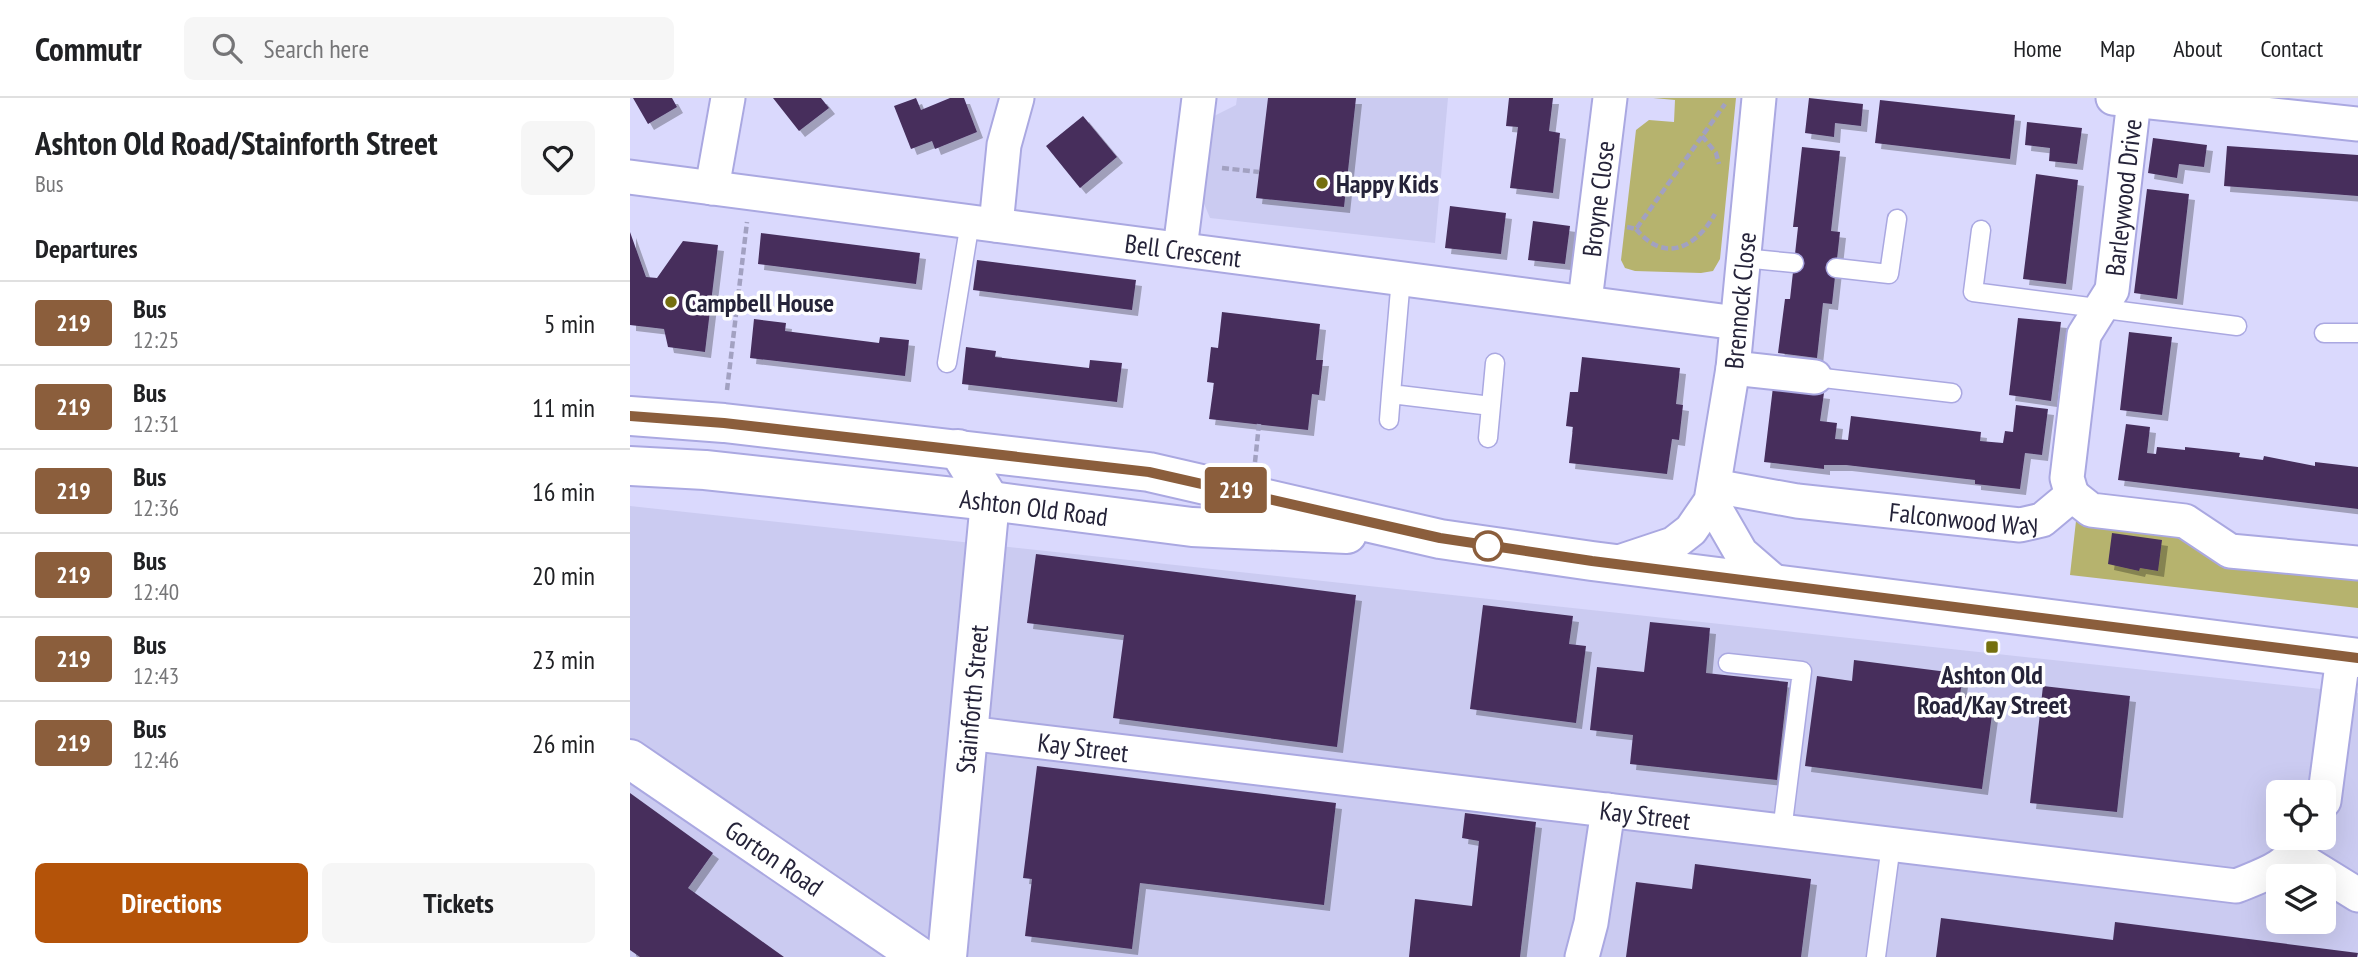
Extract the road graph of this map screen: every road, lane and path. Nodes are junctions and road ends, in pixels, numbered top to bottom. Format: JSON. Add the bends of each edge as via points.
{"nodes":[{"id":1,"x":728,"y":98,"type":"edge"},
{"id":2,"x":1017,"y":98,"type":"edge"},
{"id":3,"x":1199,"y":98,"type":"edge"},
{"id":4,"x":1610,"y":98,"type":"edge"},
{"id":5,"x":1730,"y":98,"type":"edge"},
{"id":6,"x":1759,"y":98,"type":"edge"},
{"id":7,"x":2123,"y":99,"type":"edge"},
{"id":8,"x":2312,"y":109,"type":"edge"},
{"id":9,"x":2358,"y":124,"type":"edge"},
{"id":10,"x":1702,"y":135,"type":"junction"},
{"id":11,"x":1719,"y":166,"type":"dead end"},
{"id":12,"x":630,"y":177,"type":"edge"},
{"id":13,"x":712,"y":188,"type":"junction"},
{"id":14,"x":750,"y":193,"type":"junction"},
{"id":15,"x":1717,"y":206,"type":"dead end"},
{"id":16,"x":1897,"y":219,"type":"dead end"},
{"id":17,"x":983,"y":223,"type":"junction"},
{"id":18,"x":1594,"y":223,"type":"junction"},
{"id":19,"x":1636,"y":229,"type":"junction"},
{"id":20,"x":1981,"y":230,"type":"dead end"},
{"id":21,"x":1180,"y":249,"type":"junction"},
{"id":22,"x":1743,"y":258,"type":"junction"},
{"id":23,"x":1794,"y":263,"type":"dead end"},
{"id":24,"x":1836,"y":268,"type":"dead end"},
{"id":25,"x":1401,"y":278,"type":"junction"},
{"id":26,"x":1585,"y":301,"type":"junction"},
{"id":27,"x":2099,"y":309,"type":"junction"},
{"id":28,"x":1737,"y":323,"type":"junction"},
{"id":29,"x":2236,"y":326,"type":"dead end"},
{"id":30,"x":2324,"y":333,"type":"dead end"},
{"id":31,"x":2358,"y":333,"type":"edge"},
{"id":32,"x":947,"y":363,"type":"dead end"},
{"id":33,"x":1495,"y":363,"type":"dead end"},
{"id":34,"x":1733,"y":368,"type":"junction"},
{"id":35,"x":1815,"y":377,"type":"joint"},
{"id":36,"x":1952,"y":393,"type":"dead end"},
{"id":37,"x":1391,"y":394,"type":"junction"},
{"id":38,"x":726,"y":402,"type":"dead end"},
{"id":39,"x":1491,"y":406,"type":"junction"},
{"id":40,"x":630,"y":416,"type":"edge"},
{"id":41,"x":1389,"y":420,"type":"dead end"},
{"id":42,"x":1259,"y":424,"type":"dead end"},
{"id":43,"x":1488,"y":438,"type":"dead end"},
{"id":44,"x":958,"y":449,"type":"junction"},
{"id":45,"x":630,"y":466,"type":"edge"},
{"id":46,"x":1254,"y":470,"type":"dead end"},
{"id":47,"x":1713,"y":493,"type":"junction"},
{"id":48,"x":2072,"y":495,"type":"junction"},
{"id":49,"x":990,"y":500,"type":"junction"},
{"id":50,"x":1440,"y":538,"type":"junction"},
{"id":51,"x":1613,"y":564,"type":"junction"},
{"id":52,"x":2358,"y":564,"type":"edge"},
{"id":53,"x":1778,"y":585,"type":"junction"},
{"id":54,"x":2350,"y":658,"type":"edge"},
{"id":55,"x":1728,"y":663,"type":"dead end"},
{"id":56,"x":968,"y":733,"type":"junction"},
{"id":57,"x":630,"y":759,"type":"edge"},
{"id":58,"x":2328,"y":780,"type":"edge"},
{"id":59,"x":1608,"y":810,"type":"junction"},
{"id":60,"x":1782,"y":831,"type":"junction"},
{"id":61,"x":1891,"y":845,"type":"junction"},
{"id":62,"x":2297,"y":850,"type":"edge"},
{"id":63,"x":2304,"y":850,"type":"edge"},
{"id":64,"x":2358,"y":895,"type":"edge"},
{"id":65,"x":920,"y":957,"type":"edge"},
{"id":66,"x":947,"y":957,"type":"edge"},
{"id":67,"x":1582,"y":957,"type":"edge"},
{"id":68,"x":1877,"y":957,"type":"edge"}],
"edges":[{"from":1,"to":13,"type":"street"},
{"from":2,"to":17,"type":"street"},
{"from":3,"to":21,"type":"street"},
{"from":4,"to":18,"type":"street","name":"Broyne Close"},
{"from":5,"to":10,"type":"path"},
{"from":6,"to":22,"type":"street","name":"Brennock Close"},
{"from":7,"to":8,"type":"street"},
{"from":7,"to":27,"type":"street","name":"Barleywood Drive","via":[[2112,290]]},
{"from":8,"to":9,"type":"street"},
{"from":10,"to":11,"type":"path","via":[[1717,153]]},
{"from":10,"to":19,"type":"path"},
{"from":12,"to":13,"type":"street","name":"Bell Crescent"},
{"from":13,"to":14,"type":"street","name":"Bell Crescent"},
{"from":14,"to":17,"type":"street","name":"Bell Crescent"},
{"from":14,"to":38,"type":"path"},
{"from":15,"to":19,"type":"path","via":[[1706,228],[1675,249],[1656,248]]},
{"from":16,"to":24,"type":"lane","via":[[1889,274]]},
{"from":17,"to":21,"type":"street","name":"Bell Crescent"},
{"from":17,"to":32,"type":"lane"},
{"from":18,"to":19,"type":"path"},
{"from":18,"to":26,"type":"street","name":"Broyne Close"},
{"from":20,"to":27,"type":"lane","via":[[1973,292]]},
{"from":21,"to":25,"type":"street","name":"Bell Crescent"},
{"from":22,"to":23,"type":"lane"},
{"from":22,"to":28,"type":"street","name":"Brennock Close"},
{"from":25,"to":26,"type":"street","name":"Bell Crescent"},
{"from":25,"to":37,"type":"lane"},
{"from":26,"to":28,"type":"street","name":"Bell Crescent"},
{"from":27,"to":29,"type":"lane"},
{"from":27,"to":48,"type":"street","name":"Barleywood Drive","via":[[2084,335],[2067,478]]},
{"from":28,"to":34,"type":"street","name":"Brennock Close"},
{"from":30,"to":31,"type":"lane"},
{"from":33,"to":39,"type":"lane"},
{"from":34,"to":35,"type":"street"},
{"from":34,"to":47,"type":"street","name":"Brennock Close"},
{"from":35,"to":36,"type":"lane"},
{"from":37,"to":39,"type":"lane"},
{"from":37,"to":41,"type":"lane"},
{"from":39,"to":43,"type":"lane"},
{"from":40,"to":44,"type":"main road","name":"Ashton Old Road"},
{"from":42,"to":46,"type":"path"},
{"from":44,"to":49,"type":"main road"},
{"from":44,"to":50,"type":"main road","name":"Ashton Old Road","via":[[1149,472]]},
{"from":45,"to":49,"type":"main road","name":"Ashton Old Road"},
{"from":47,"to":48,"type":"street","name":"Falconwood Way","via":[[2020,525],[2042,520]]},
{"from":47,"to":51,"type":"street","name":"Brennock Close","via":[[1691,530],[1673,544]]},
{"from":47,"to":53,"type":"street","via":[[1741,553]]},
{"from":48,"to":52,"type":"street","name":"Falconwood Way","via":[[2091,510],[2185,521],[2230,551]]},
{"from":49,"to":50,"type":"main road","name":"Ashton Old Road","via":[[1192,527]]},
{"from":49,"to":56,"type":"main road","name":"Stainforth Street"},
{"from":50,"to":51,"type":"main road","name":"Ashton Old Road"},
{"from":51,"to":53,"type":"main road","name":"Ashton Old Road"},
{"from":53,"to":54,"type":"main road","name":"Ashton Old Road"},
{"from":54,"to":58,"type":"street"},
{"from":55,"to":60,"type":"lane","via":[[1801,671]]},
{"from":56,"to":59,"type":"street","name":"Kay Street"},
{"from":56,"to":66,"type":"main road","name":"Stainforth Street"},
{"from":57,"to":65,"type":"main road","name":"Gorton Road"},
{"from":59,"to":60,"type":"street","name":"Kay Street"},
{"from":59,"to":67,"type":"street"},
{"from":60,"to":61,"type":"street","name":"Kay Street"},
{"from":61,"to":62,"type":"street","name":"Kay Street","via":[[2236,886],[2281,869]]},
{"from":61,"to":68,"type":"lane"},
{"from":63,"to":64,"type":"street"}]}
